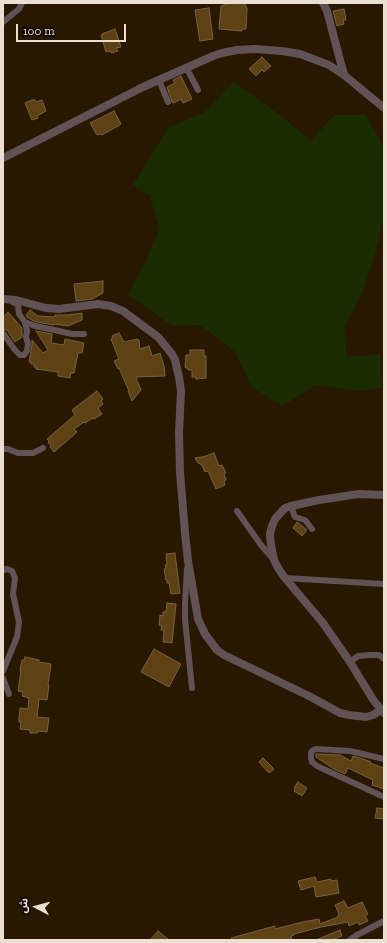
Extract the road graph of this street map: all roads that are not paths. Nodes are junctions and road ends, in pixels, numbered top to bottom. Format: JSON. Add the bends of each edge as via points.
{"nodes":[{"id":1,"x":22,"y":3,"type":"edge"},
{"id":2,"x":323,"y":3,"type":"edge"},
{"id":3,"x":3,"y":22,"type":"edge"},
{"id":4,"x":186,"y":67,"type":"junction"},
{"id":5,"x":344,"y":75,"type":"junction"},
{"id":6,"x":158,"y":80,"type":"junction"},
{"id":7,"x":198,"y":90,"type":"dead end"},
{"id":8,"x":168,"y":102,"type":"dead end"},
{"id":9,"x":384,"y":108,"type":"edge"},
{"id":10,"x":3,"y":158,"type":"edge"},
{"id":11,"x":5,"y":299,"type":"edge"},
{"id":12,"x":25,"y":322,"type":"junction"},
{"id":13,"x":3,"y":333,"type":"edge"},
{"id":14,"x":84,"y":334,"type":"dead end"},
{"id":15,"x":43,"y":448,"type":"dead end"},
{"id":16,"x":3,"y":449,"type":"edge"},
{"id":17,"x":384,"y":495,"type":"edge"},
{"id":18,"x":291,"y":506,"type":"junction"},
{"id":19,"x":237,"y":512,"type":"dead end"},
{"id":20,"x":312,"y":529,"type":"dead end"},
{"id":21,"x":274,"y":560,"type":"junction"},
{"id":22,"x":188,"y":562,"type":"junction"},
{"id":23,"x":3,"y":570,"type":"edge"},
{"id":24,"x":285,"y":578,"type":"junction"},
{"id":25,"x":384,"y":584,"type":"edge"},
{"id":26,"x":384,"y":659,"type":"edge"},
{"id":27,"x":350,"y":662,"type":"junction"},
{"id":28,"x":3,"y":671,"type":"edge"},
{"id":29,"x":3,"y":678,"type":"edge"},
{"id":30,"x":192,"y":688,"type":"dead end"},
{"id":31,"x":9,"y":694,"type":"dead end"},
{"id":32,"x":383,"y":712,"type":"edge"},
{"id":33,"x":384,"y":759,"type":"edge"},
{"id":34,"x":384,"y":797,"type":"edge"},
{"id":35,"x":384,"y":921,"type":"edge"},
{"id":36,"x":350,"y":940,"type":"edge"}],
"edges":[{"from":1,"to":3,"type":"street","via":[[19,9]]},
{"from":2,"to":5,"type":"street"},
{"from":4,"to":5,"type":"street","via":[[237,50],[282,50],[329,65]]},
{"from":4,"to":6,"type":"street"},
{"from":4,"to":7,"type":"street"},
{"from":5,"to":9,"type":"street"},
{"from":6,"to":8,"type":"street"},
{"from":6,"to":10,"type":"street"},
{"from":11,"to":12,"type":"street","via":[[18,305],[19,314]]},
{"from":11,"to":22,"type":"street","via":[[59,309],[98,304],[111,306],[123,311],[158,337],[172,354],[177,366],[181,391],[180,472]]},
{"from":12,"to":13,"type":"street","via":[[28,344],[24,355],[15,350]]},
{"from":12,"to":14,"type":"street","via":[[72,334]]},
{"from":15,"to":16,"type":"street","via":[[33,453]]},
{"from":17,"to":18,"type":"street","via":[[359,494]]},
{"from":18,"to":20,"type":"street","via":[[295,517],[305,520]]},
{"from":18,"to":21,"type":"street","via":[[280,513],[272,526],[270,534]]},
{"from":19,"to":21,"type":"street"},
{"from":21,"to":24,"type":"street"},
{"from":22,"to":30,"type":"street","via":[[185,619]]},
{"from":22,"to":32,"type":"street","via":[[198,619],[217,650],[340,713],[366,717]]},
{"from":23,"to":28,"type":"street","via":[[12,571],[15,578],[12,594],[19,622],[17,637]]},
{"from":24,"to":25,"type":"street"},
{"from":24,"to":27,"type":"street","via":[[323,623]]},
{"from":26,"to":27,"type":"street","via":[[379,655],[358,656]]},
{"from":27,"to":32,"type":"street"},
{"from":29,"to":31,"type":"street"},
{"from":33,"to":34,"type":"street","via":[[350,752],[313,750],[311,753],[312,762],[317,766]]},
{"from":35,"to":36,"type":"street"}]}
